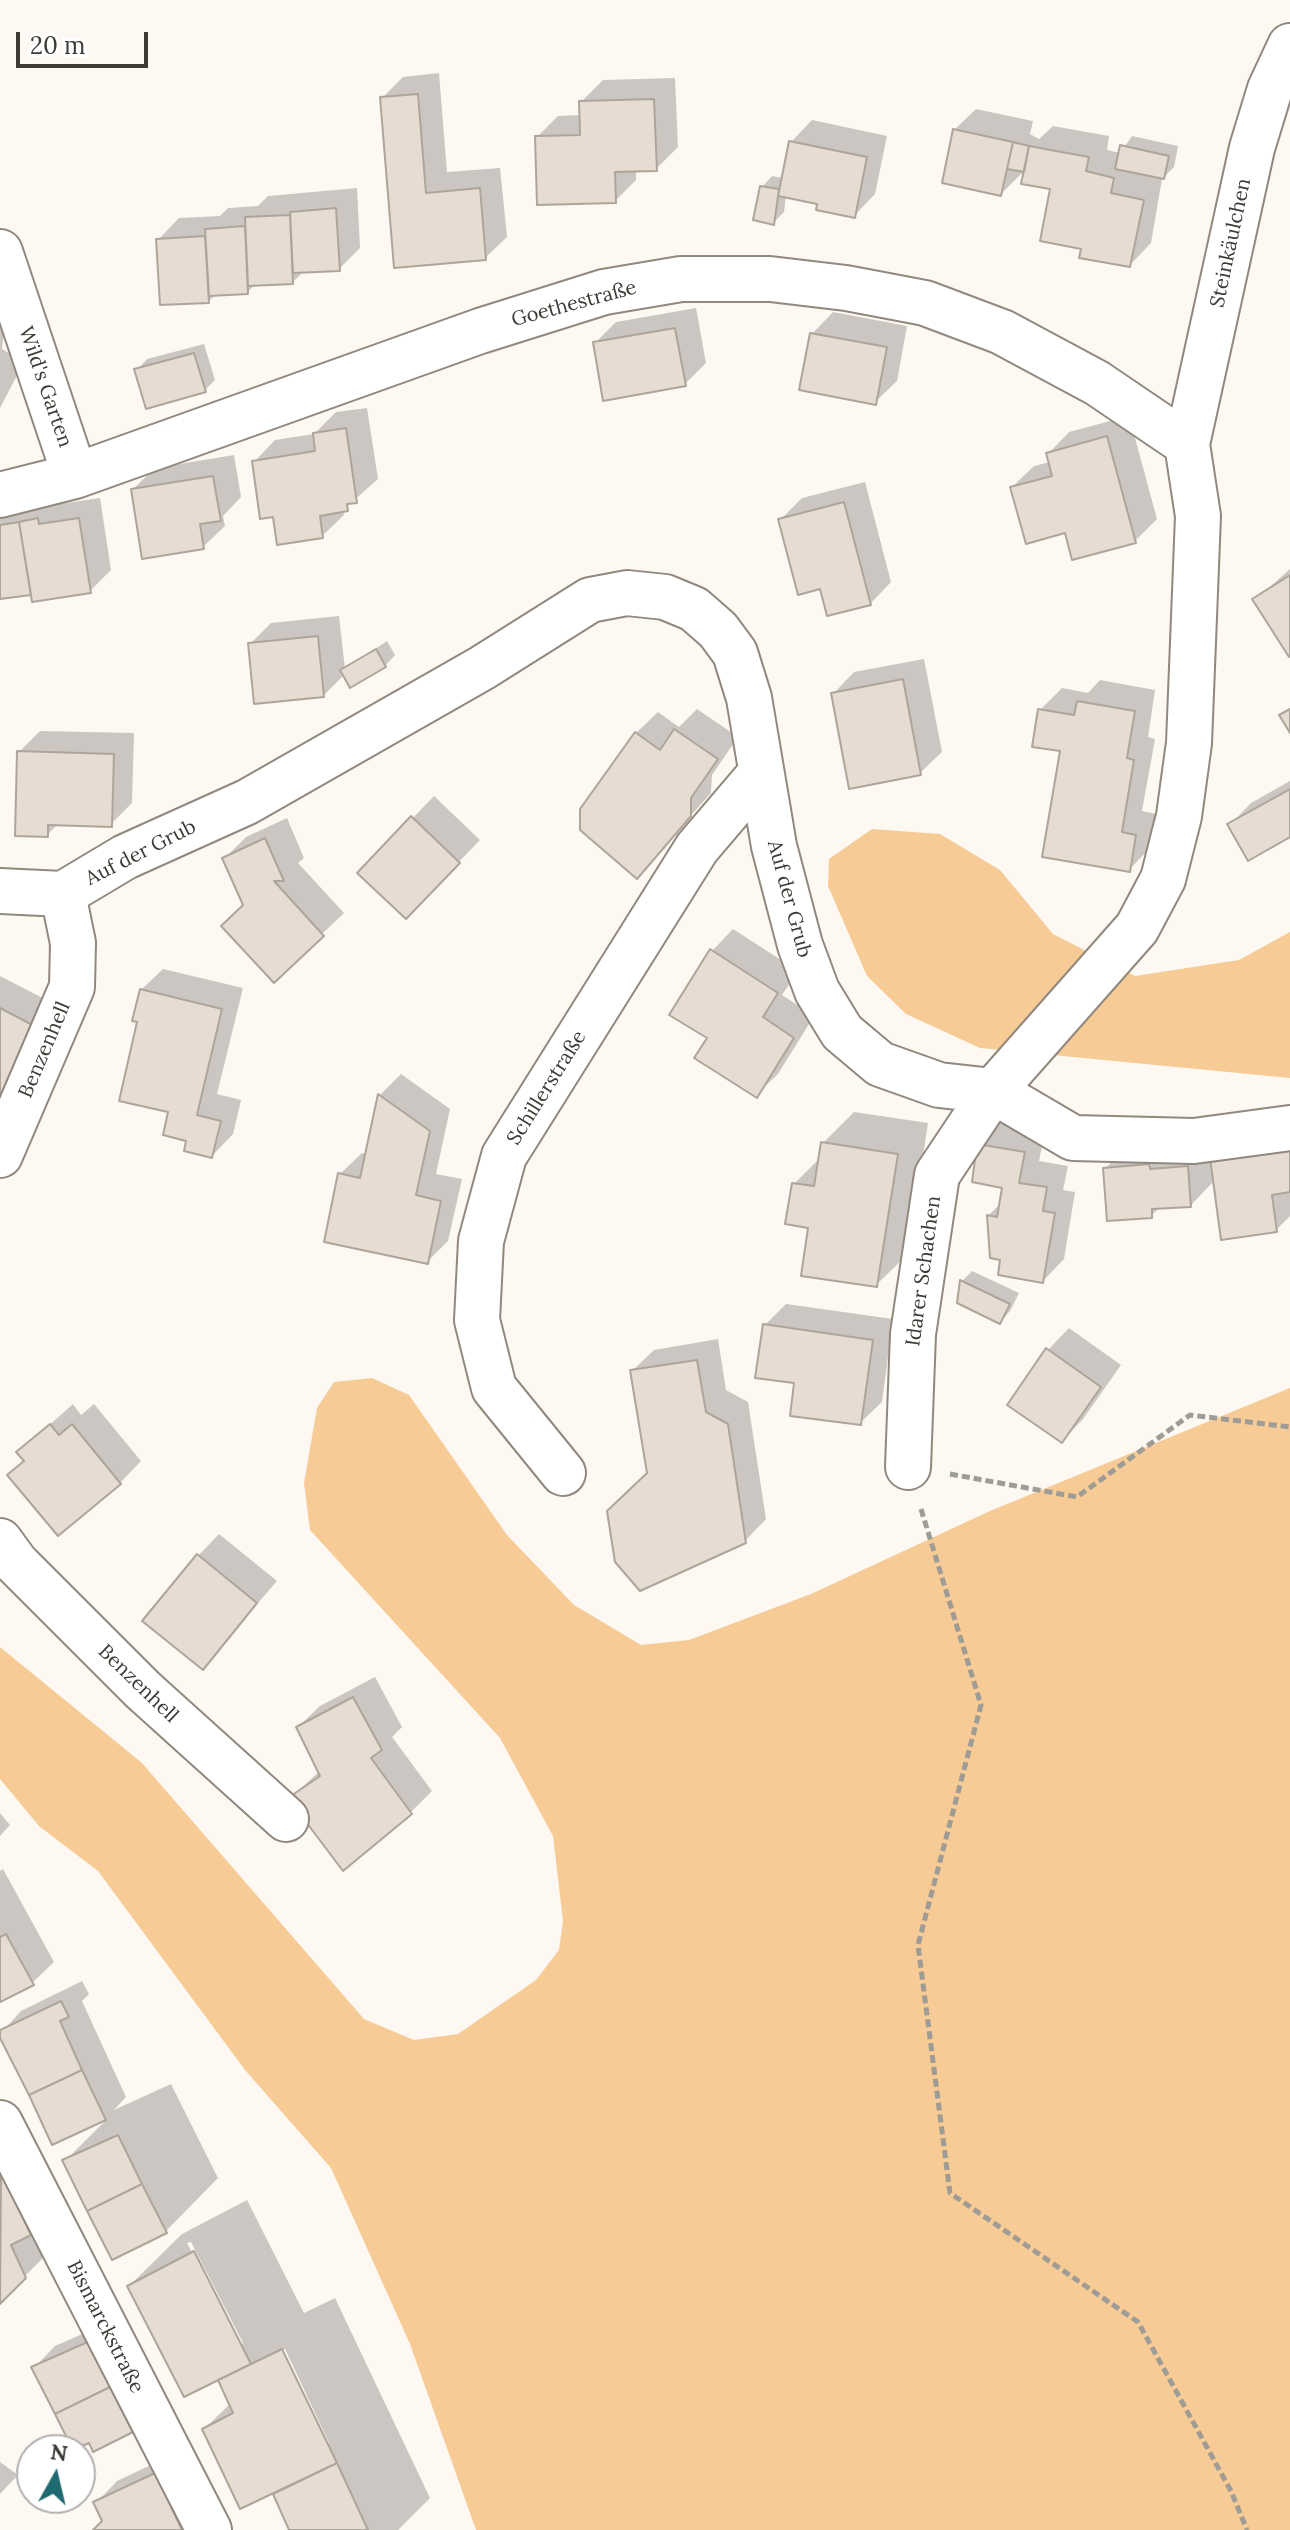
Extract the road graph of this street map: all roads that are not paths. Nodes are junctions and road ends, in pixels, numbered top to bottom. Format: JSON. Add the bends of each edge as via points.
{"nodes":[{"id":1,"x":1290,"y":46,"type":"edge"},
{"id":2,"x":0,"y":252,"type":"edge"},
{"id":3,"x":1187,"y":444,"type":"junction"},
{"id":4,"x":75,"y":476,"type":"junction"},
{"id":5,"x":0,"y":495,"type":"edge"},
{"id":6,"x":760,"y":774,"type":"junction"},
{"id":7,"x":0,"y":891,"type":"edge"},
{"id":8,"x":63,"y":894,"type":"junction"},
{"id":9,"x":993,"y":1091,"type":"junction"},
{"id":10,"x":1290,"y":1128,"type":"edge"},
{"id":11,"x":0,"y":1155,"type":"edge"},
{"id":12,"x":908,"y":1467,"type":"road end"},
{"id":13,"x":563,"y":1473,"type":"dead end"},
{"id":14,"x":0,"y":1541,"type":"edge"},
{"id":15,"x":286,"y":1819,"type":"dead end"},
{"id":16,"x":0,"y":2123,"type":"edge"},
{"id":17,"x":209,"y":2530,"type":"edge"}],
"edges":[{"from":1,"to":3,"type":"street","name":"Steinkäulchen","via":[[1252,148]]},
{"from":2,"to":4,"type":"street","name":"Wild's Garten"},
{"from":3,"to":4,"type":"street","name":"Goethestraße","via":[[1097,383],[1002,332],[925,303],[770,279],[681,279],[604,292],[480,331]]},
{"from":3,"to":9,"type":"street","via":[[1198,516],[1189,743],[1163,879],[1137,928]]},
{"from":4,"to":5,"type":"street","name":"Goethestraße"},
{"from":6,"to":8,"type":"street","name":"Auf der Grub","via":[[749,698],[735,653],[694,609],[665,597],[627,593],[590,600],[247,802],[125,857]]},
{"from":6,"to":9,"type":"street","name":"Auf der Grub","via":[[800,945],[817,991],[842,1032],[880,1064],[939,1085]]},
{"from":6,"to":13,"type":"street","name":"Schillerstraße","via":[[697,848],[500,1170],[481,1241],[477,1320],[494,1388]]},
{"from":7,"to":8,"type":"street"},
{"from":8,"to":11,"type":"street","name":"Benzenhell","via":[[73,943],[72,987]]},
{"from":9,"to":10,"type":"street","via":[[1073,1138],[1194,1141]]},
{"from":9,"to":12,"type":"street","name":"Idarer Schachen","via":[[937,1175],[913,1334]]},
{"from":14,"to":15,"type":"street","name":"Benzenhell","via":[[143,1690]]},
{"from":16,"to":17,"type":"street","name":"Bismarckstraße"}]}
